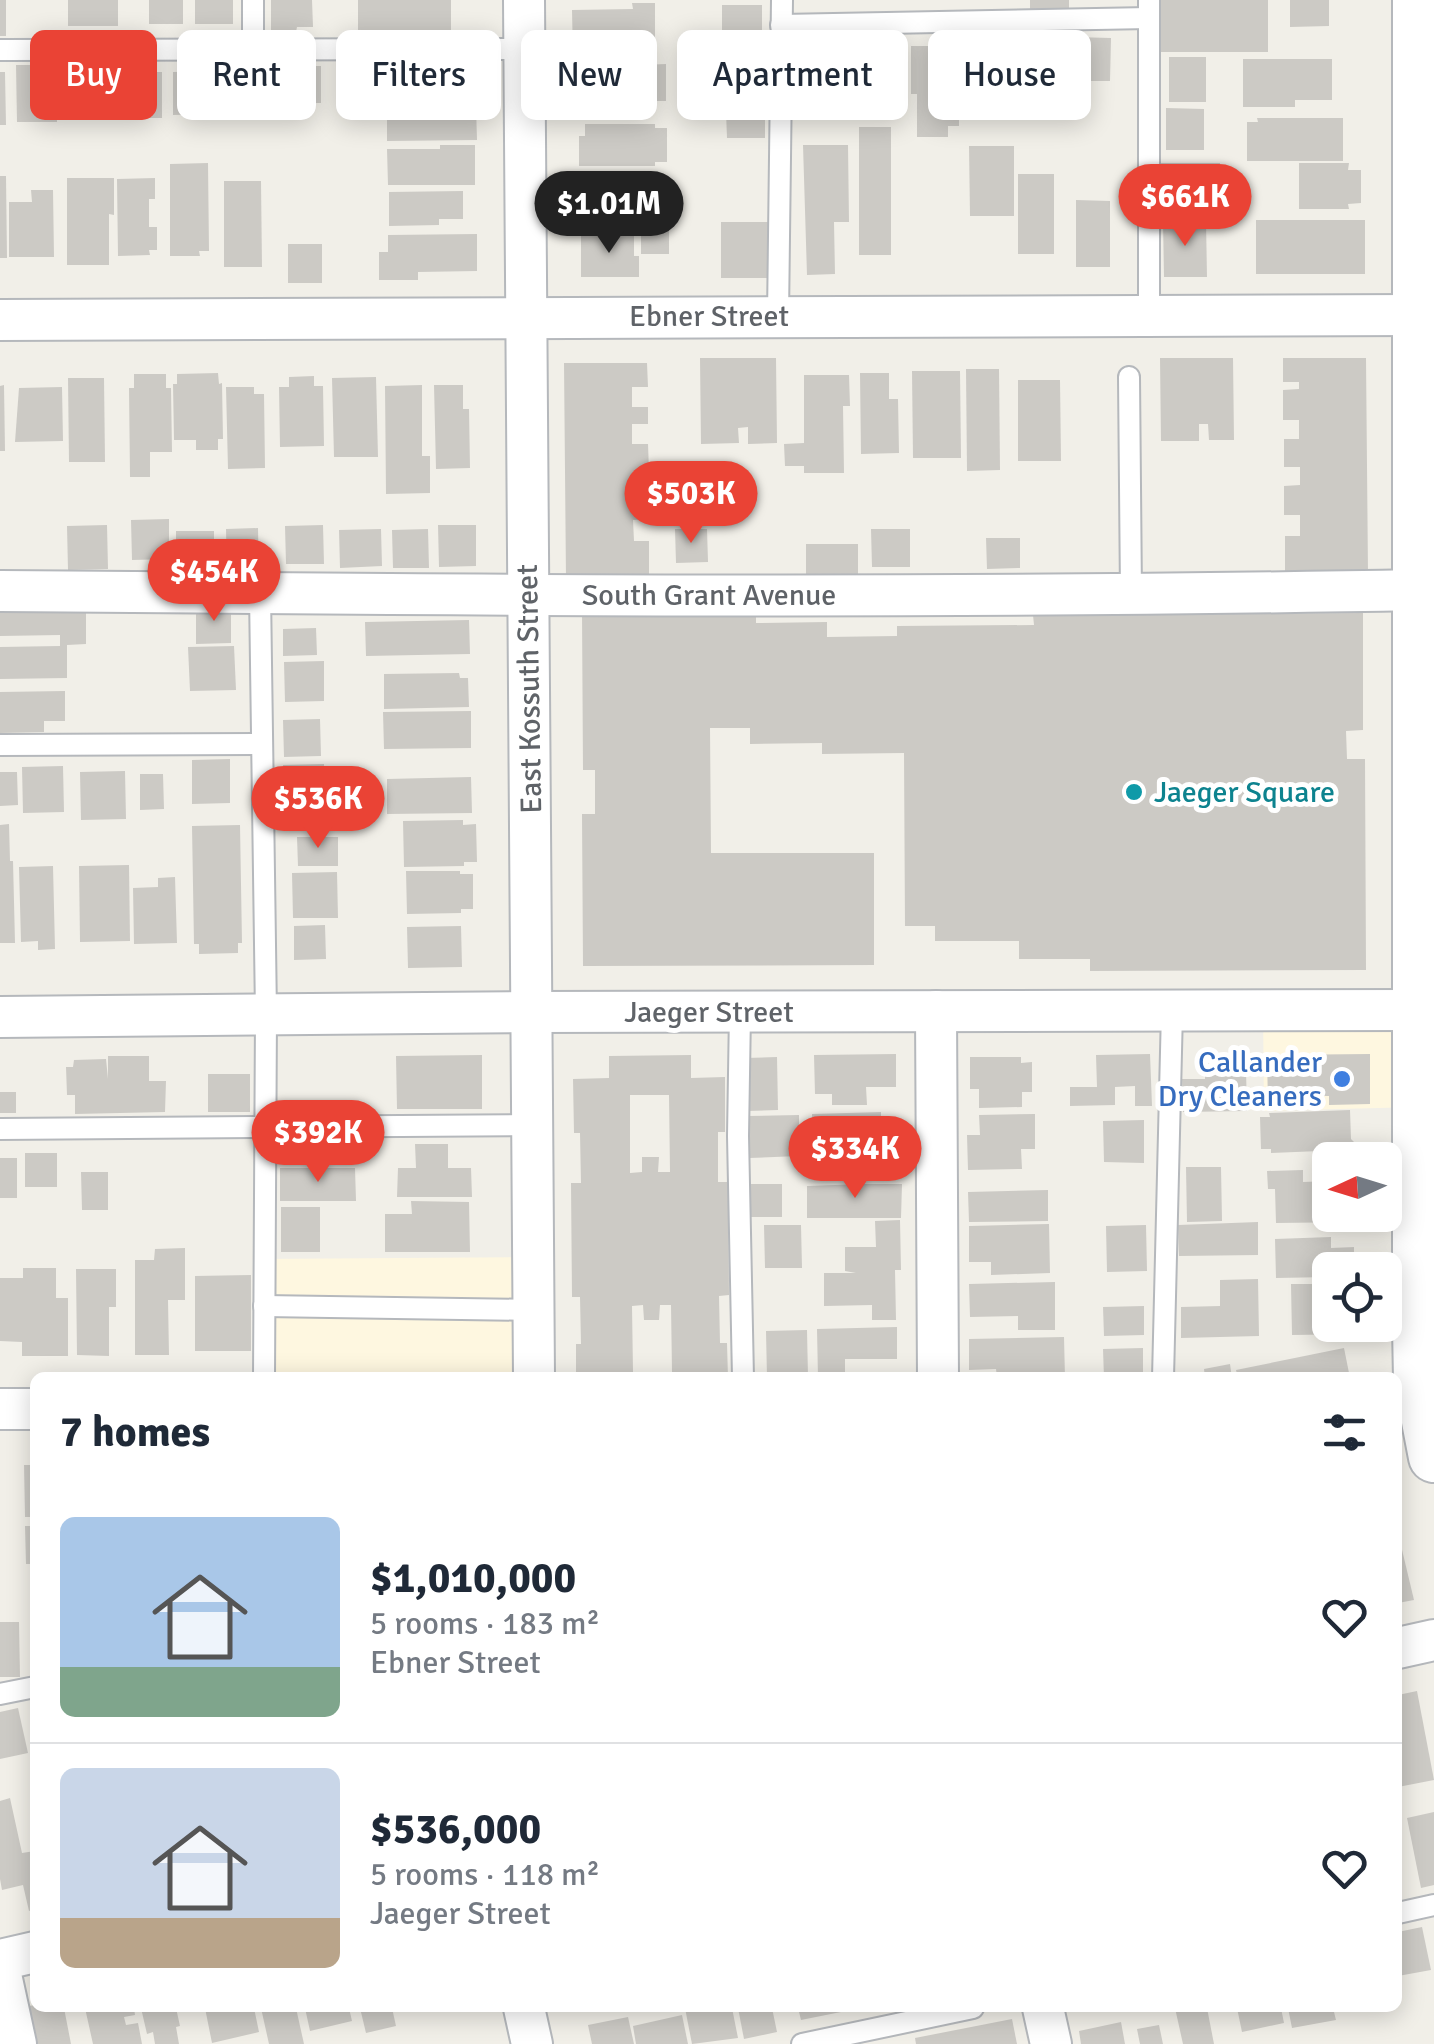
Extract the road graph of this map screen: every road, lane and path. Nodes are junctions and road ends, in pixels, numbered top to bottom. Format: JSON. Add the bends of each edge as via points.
{"nodes":[{"id":1,"x":253,"y":0,"type":"edge"},
{"id":2,"x":524,"y":0,"type":"edge"},
{"id":3,"x":782,"y":0,"type":"edge"},
{"id":4,"x":1418,"y":0,"type":"edge"},
{"id":5,"x":1149,"y":9,"type":"edge"},
{"id":6,"x":781,"y":25,"type":"junction"},
{"id":7,"x":253,"y":30,"type":"edge"},
{"id":8,"x":524,"y":30,"type":"edge"},
{"id":9,"x":316,"y":48,"type":"edge"},
{"id":10,"x":177,"y":49,"type":"edge"},
{"id":11,"x":521,"y":49,"type":"edge"},
{"id":12,"x":0,"y":50,"type":"edge"},
{"id":13,"x":525,"y":120,"type":"edge"},
{"id":14,"x":1149,"y":315,"type":"junction"},
{"id":15,"x":778,"y":316,"type":"junction"},
{"id":16,"x":526,"y":317,"type":"junction"},
{"id":17,"x":0,"y":320,"type":"edge"},
{"id":18,"x":1423,"y":325,"type":"edge"},
{"id":19,"x":1129,"y":377,"type":"dead end"},
{"id":20,"x":0,"y":590,"type":"edge"},
{"id":21,"x":1418,"y":590,"type":"junction"},
{"id":22,"x":260,"y":593,"type":"junction"},
{"id":23,"x":528,"y":595,"type":"junction"},
{"id":24,"x":1132,"y":595,"type":"junction"},
{"id":25,"x":262,"y":744,"type":"junction"},
{"id":26,"x":0,"y":745,"type":"edge"},
{"id":27,"x":1426,"y":748,"type":"edge"},
{"id":28,"x":1418,"y":1010,"type":"junction"},
{"id":29,"x":936,"y":1011,"type":"junction"},
{"id":30,"x":1172,"y":1011,"type":"junction"},
{"id":31,"x":532,"y":1012,"type":"junction"},
{"id":32,"x":740,"y":1012,"type":"junction"},
{"id":33,"x":266,"y":1014,"type":"junction"},
{"id":34,"x":0,"y":1017,"type":"edge"},
{"id":35,"x":1426,"y":1067,"type":"edge"},
{"id":36,"x":533,"y":1125,"type":"junction"},
{"id":37,"x":265,"y":1126,"type":"junction"},
{"id":38,"x":0,"y":1129,"type":"edge"},
{"id":39,"x":264,"y":1306,"type":"junction"},
{"id":40,"x":534,"y":1310,"type":"junction"},
{"id":41,"x":264,"y":1372,"type":"edge"},
{"id":42,"x":534,"y":1372,"type":"edge"},
{"id":43,"x":743,"y":1372,"type":"edge"},
{"id":44,"x":938,"y":1372,"type":"edge"},
{"id":45,"x":1164,"y":1372,"type":"edge"},
{"id":46,"x":1417,"y":1379,"type":"edge"},
{"id":47,"x":0,"y":1409,"type":"edge"},
{"id":48,"x":30,"y":1409,"type":"edge"},
{"id":49,"x":1434,"y":1456,"type":"edge"},
{"id":50,"x":1434,"y":1640,"type":"edge"},
{"id":51,"x":1402,"y":1647,"type":"edge"},
{"id":52,"x":30,"y":1688,"type":"edge"},
{"id":53,"x":0,"y":1694,"type":"edge"},
{"id":54,"x":1434,"y":1905,"type":"edge"},
{"id":55,"x":1402,"y":1912,"type":"edge"},
{"id":56,"x":30,"y":1953,"type":"edge"},
{"id":57,"x":0,"y":1960,"type":"edge"},
{"id":58,"x":0,"y":1970,"type":"edge"},
{"id":59,"x":525,"y":2012,"type":"edge"},
{"id":60,"x":954,"y":2012,"type":"edge"},
{"id":61,"x":1044,"y":2012,"type":"edge"},
{"id":62,"x":16,"y":2044,"type":"edge"},
{"id":63,"x":532,"y":2044,"type":"edge"},
{"id":64,"x":802,"y":2044,"type":"edge"},
{"id":65,"x":1051,"y":2044,"type":"edge"}],
"edges":[{"from":1,"to":7,"type":"lane"},
{"from":2,"to":8,"type":"street","name":"East Kossuth Street"},
{"from":3,"to":6,"type":"lane"},
{"from":4,"to":18,"type":"street"},
{"from":5,"to":6,"type":"lane"},
{"from":5,"to":14,"type":"lane"},
{"from":6,"to":15,"type":"lane"},
{"from":9,"to":11,"type":"lane"},
{"from":10,"to":12,"type":"lane"},
{"from":13,"to":16,"type":"street","name":"East Kossuth Street"},
{"from":14,"to":15,"type":"street","name":"Ebner Street"},
{"from":14,"to":18,"type":"street","name":"Ebner Street"},
{"from":15,"to":16,"type":"street","name":"Ebner Street"},
{"from":16,"to":17,"type":"street","name":"Ebner Street"},
{"from":16,"to":23,"type":"street","name":"East Kossuth Street"},
{"from":18,"to":21,"type":"street"},
{"from":19,"to":24,"type":"lane"},
{"from":20,"to":22,"type":"street","name":"South Grant Avenue"},
{"from":21,"to":24,"type":"street","name":"South Grant Avenue"},
{"from":21,"to":27,"type":"street"},
{"from":22,"to":23,"type":"street","name":"South Grant Avenue"},
{"from":22,"to":25,"type":"lane"},
{"from":23,"to":24,"type":"street","name":"South Grant Avenue"},
{"from":23,"to":31,"type":"street","name":"East Kossuth Street"},
{"from":25,"to":26,"type":"lane"},
{"from":25,"to":33,"type":"lane"},
{"from":27,"to":28,"type":"street"},
{"from":28,"to":30,"type":"street","name":"Jaeger Street"},
{"from":28,"to":35,"type":"street"},
{"from":29,"to":30,"type":"street","name":"Jaeger Street"},
{"from":29,"to":32,"type":"street","name":"Jaeger Street"},
{"from":29,"to":44,"type":"street"},
{"from":30,"to":45,"type":"lane"},
{"from":31,"to":32,"type":"street","name":"Jaeger Street"},
{"from":31,"to":33,"type":"street","name":"Jaeger Street"},
{"from":31,"to":36,"type":"street","name":"East Kossuth Street"},
{"from":32,"to":43,"type":"lane"},
{"from":33,"to":34,"type":"street","name":"Jaeger Street"},
{"from":33,"to":37,"type":"lane"},
{"from":35,"to":46,"type":"street"},
{"from":36,"to":37,"type":"lane"},
{"from":36,"to":40,"type":"street","name":"East Kossuth Street"},
{"from":37,"to":38,"type":"lane"},
{"from":37,"to":39,"type":"lane"},
{"from":39,"to":40,"type":"lane"},
{"from":39,"to":41,"type":"lane"},
{"from":40,"to":42,"type":"street","name":"East Kossuth Street"},
{"from":46,"to":49,"type":"street"},
{"from":47,"to":48,"type":"street"},
{"from":50,"to":51,"type":"street"},
{"from":52,"to":53,"type":"lane"},
{"from":54,"to":55,"type":"lane"},
{"from":56,"to":57,"type":"street"},
{"from":58,"to":62,"type":"street"},
{"from":59,"to":63,"type":"street"},
{"from":60,"to":64,"type":"lane"},
{"from":61,"to":65,"type":"street"}]}
